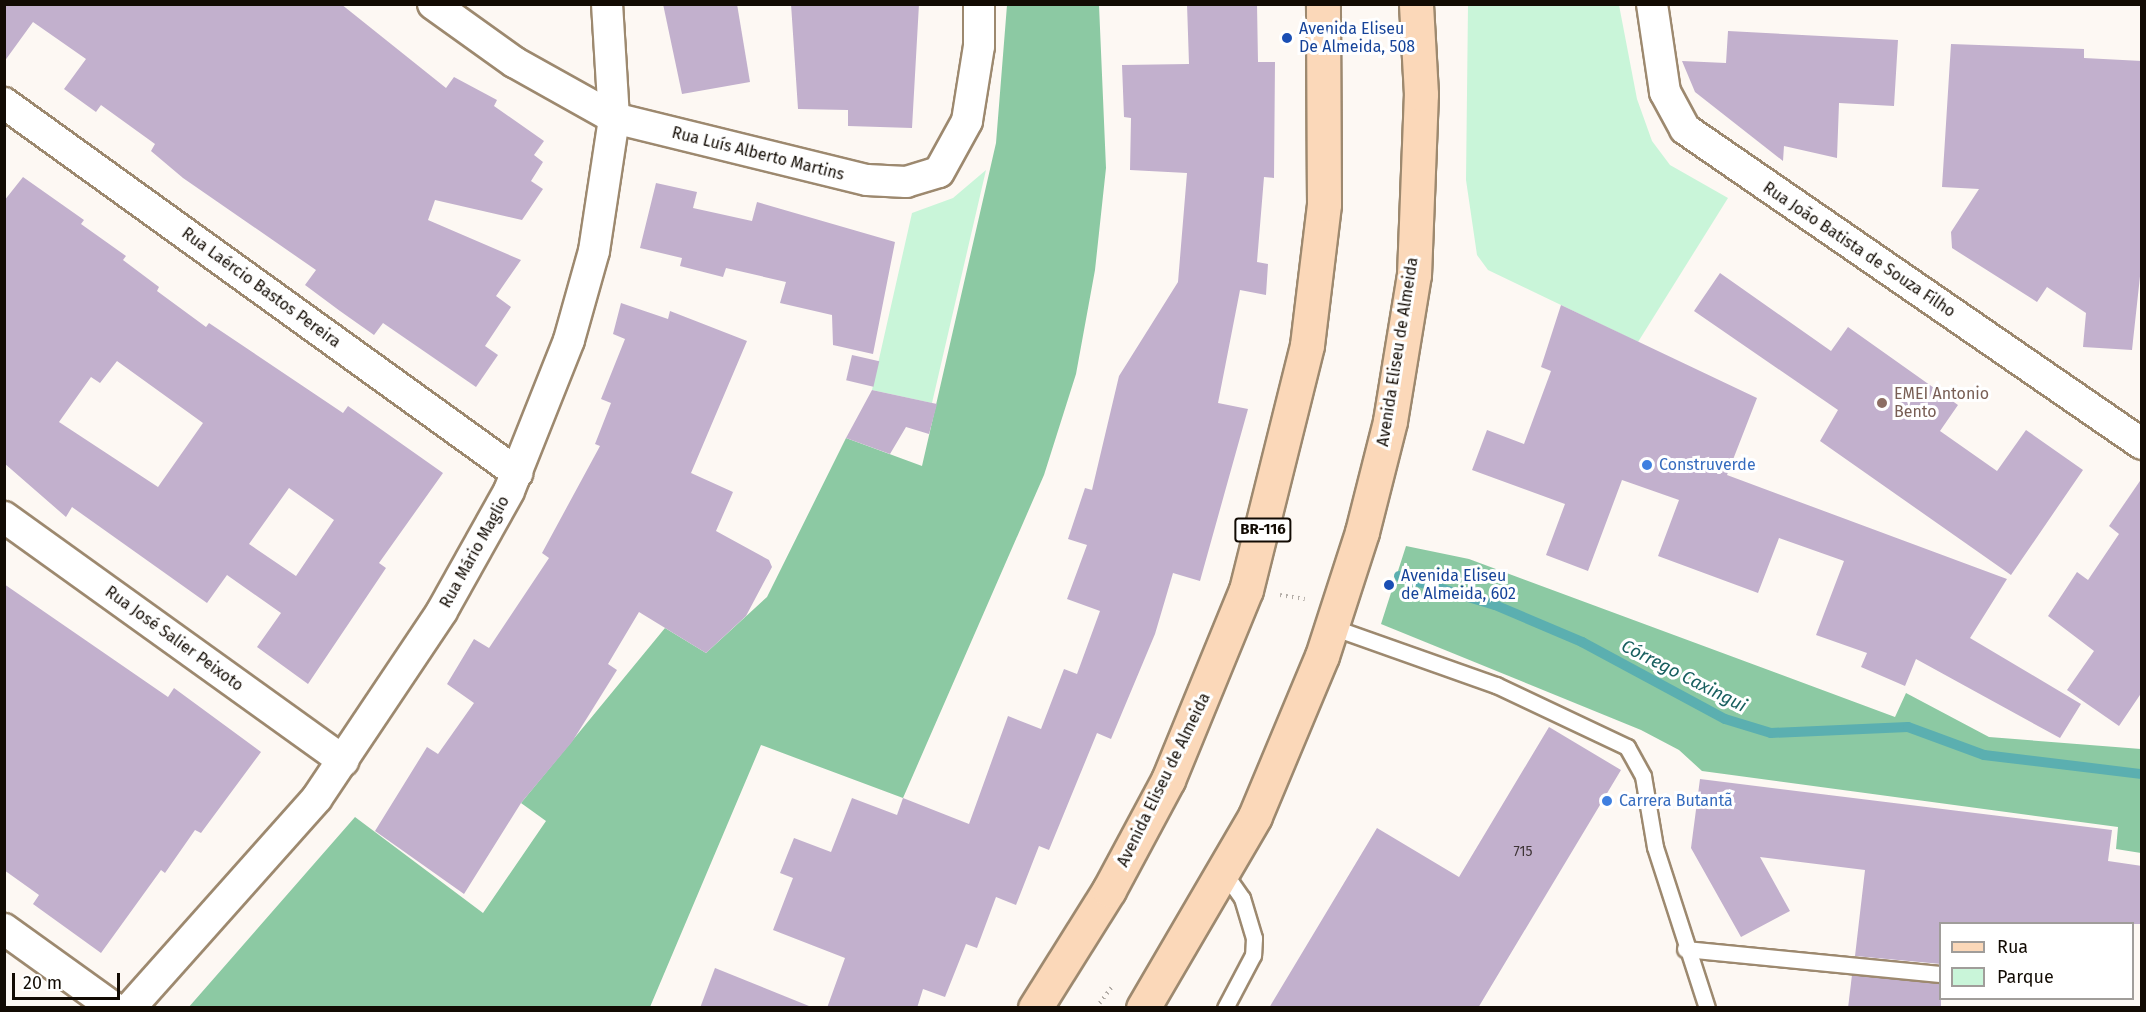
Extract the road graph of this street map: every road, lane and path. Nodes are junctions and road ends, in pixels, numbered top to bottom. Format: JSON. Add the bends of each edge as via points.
{"nodes":[{"id":1,"x":432,"y":4,"type":"edge"},
{"id":2,"x":607,"y":4,"type":"edge"},
{"id":3,"x":979,"y":4,"type":"edge"},
{"id":4,"x":1323,"y":4,"type":"edge"},
{"id":5,"x":1416,"y":4,"type":"edge"},
{"id":6,"x":1652,"y":4,"type":"edge"},
{"id":7,"x":4,"y":104,"type":"edge"},
{"id":8,"x":614,"y":118,"type":"junction"},
{"id":9,"x":2142,"y":444,"type":"edge"},
{"id":10,"x":517,"y":473,"type":"junction"},
{"id":11,"x":4,"y":517,"type":"edge"},
{"id":12,"x":1246,"y":590,"type":"junction"},
{"id":13,"x":1321,"y":618,"type":"junction"},
{"id":14,"x":343,"y":761,"type":"junction"},
{"id":15,"x":1223,"y":871,"type":"junction"},
{"id":16,"x":4,"y":929,"type":"edge"},
{"id":17,"x":1685,"y":949,"type":"junction"},
{"id":18,"x":1939,"y":974,"type":"edge"},
{"id":19,"x":1116,"y":982,"type":"dead end"},
{"id":20,"x":114,"y":1008,"type":"edge"},
{"id":21,"x":130,"y":1008,"type":"edge"},
{"id":22,"x":1035,"y":1008,"type":"edge"},
{"id":23,"x":1096,"y":1008,"type":"edge"},
{"id":24,"x":1143,"y":1008,"type":"edge"},
{"id":25,"x":1225,"y":1008,"type":"edge"},
{"id":26,"x":1707,"y":1008,"type":"edge"}],
"edges":[{"from":1,"to":8,"type":"street","name":"Rua Luís Alberto Martins","via":[[514,62]]},
{"from":2,"to":8,"type":"street","name":"Rua Mário Maglio"},
{"from":3,"to":8,"type":"street","name":"Rua Luís Alberto Martins","via":[[978,56],[967,121],[948,159],[926,178],[867,180]]},
{"from":4,"to":12,"type":"main road","name":"Avenida Eliseu de Almeida","number":"BR-116","via":[[1324,204],[1307,345]]},
{"from":5,"to":13,"type":"main road","name":"Avenida Eliseu de Almeida","via":[[1421,94],[1414,275],[1390,422]]},
{"from":6,"to":9,"type":"street","name":"Rua João Batista de Souza Filho","via":[[1665,92],[1685,129]]},
{"from":7,"to":10,"type":"street","name":"Rua Laércio Bastos Pereira"},
{"from":8,"to":10,"type":"street","name":"Rua Mário Maglio","via":[[584,284],[565,351]]},
{"from":10,"to":14,"type":"street","name":"Rua Mário Maglio","via":[[442,611]]},
{"from":11,"to":14,"type":"street","name":"Rua José Salier Peixoto"},
{"from":12,"to":13,"type":"path","via":[[1311,600]]},
{"from":12,"to":22,"type":"main road","name":"Avenida Eliseu de Almeida","number":"BR-116","via":[[1168,780],[1109,891]]},
{"from":13,"to":15,"type":"main road","name":"Avenida Eliseu de Almeida","via":[[1255,816]]},
{"from":13,"to":17,"type":"lane","via":[[1496,685],[1627,747],[1643,776],[1655,847]]},
{"from":14,"to":21,"type":"street","name":"Rua Mário Maglio","via":[[210,924]]},
{"from":15,"to":24,"type":"main road","name":"Avenida Eliseu de Almeida"},
{"from":15,"to":25,"type":"lane","via":[[1242,898],[1254,938],[1253,956]]},
{"from":16,"to":20,"type":"street"},
{"from":17,"to":18,"type":"lane"},
{"from":17,"to":26,"type":"lane"},
{"from":19,"to":23,"type":"path"}]}
